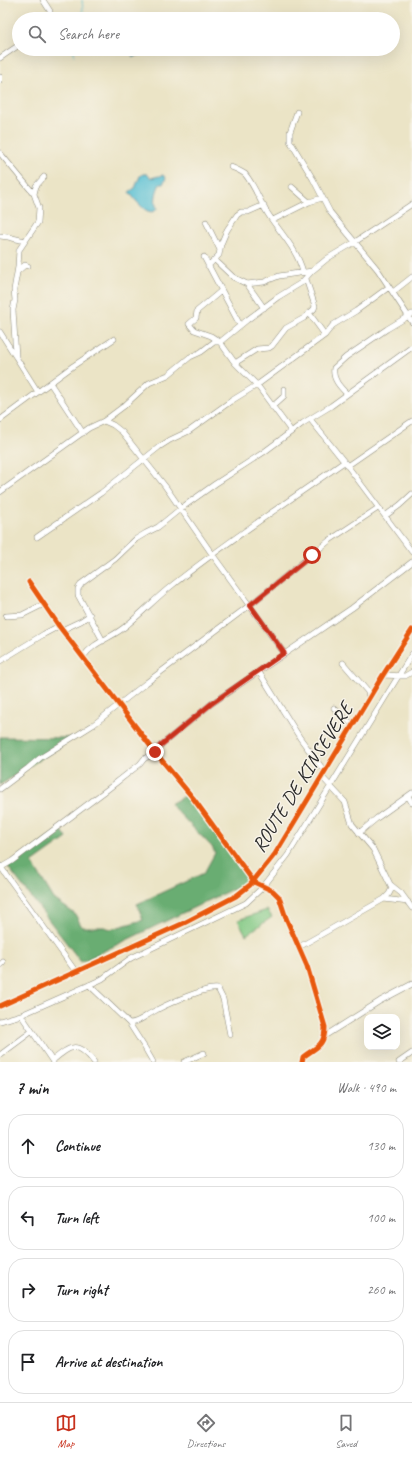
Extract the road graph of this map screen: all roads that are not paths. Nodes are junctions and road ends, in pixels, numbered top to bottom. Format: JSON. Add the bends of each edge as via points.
{"nodes":[{"id":1,"x":43,"y":0,"type":"edge"},
{"id":2,"x":50,"y":12,"type":"edge"},
{"id":3,"x":12,"y":50,"type":"edge"},
{"id":4,"x":0,"y":58,"type":"edge"},
{"id":5,"x":0,"y":77,"type":"edge"},
{"id":6,"x":0,"y":81,"type":"edge"},
{"id":7,"x":297,"y":112,"type":"dead end"},
{"id":8,"x":0,"y":153,"type":"edge"},
{"id":9,"x":231,"y":167,"type":"dead end"},
{"id":10,"x":44,"y":177,"type":"dead end"},
{"id":11,"x":292,"y":187,"type":"dead end"},
{"id":12,"x":34,"y":194,"type":"junction"},
{"id":13,"x":322,"y":198,"type":"junction"},
{"id":14,"x":309,"y":202,"type":"junction"},
{"id":15,"x":412,"y":204,"type":"edge"},
{"id":16,"x":264,"y":205,"type":"junction"},
{"id":17,"x":273,"y":220,"type":"junction"},
{"id":18,"x":206,"y":222,"type":"dead end"},
{"id":19,"x":0,"y":236,"type":"edge"},
{"id":20,"x":25,"y":241,"type":"junction"},
{"id":21,"x":355,"y":242,"type":"junction"},
{"id":22,"x":220,"y":250,"type":"junction"},
{"id":23,"x":204,"y":256,"type":"dead end"},
{"id":24,"x":215,"y":260,"type":"junction"},
{"id":25,"x":28,"y":266,"type":"dead end"},
{"id":26,"x":208,"y":266,"type":"junction"},
{"id":27,"x":18,"y":271,"type":"junction"},
{"id":28,"x":312,"y":271,"type":"junction"},
{"id":29,"x":303,"y":272,"type":"junction"},
{"id":30,"x":412,"y":277,"type":"edge"},
{"id":31,"x":306,"y":279,"type":"junction"},
{"id":32,"x":247,"y":284,"type":"junction"},
{"id":33,"x":389,"y":287,"type":"junction"},
{"id":34,"x":221,"y":291,"type":"junction"},
{"id":35,"x":393,"y":292,"type":"junction"},
{"id":36,"x":264,"y":308,"type":"junction"},
{"id":37,"x":309,"y":313,"type":"junction"},
{"id":38,"x":410,"y":315,"type":"edge"},
{"id":39,"x":412,"y":322,"type":"edge"},
{"id":40,"x":240,"y":325,"type":"junction"},
{"id":41,"x":0,"y":332,"type":"edge"},
{"id":42,"x":325,"y":335,"type":"junction"},
{"id":43,"x":114,"y":339,"type":"dead end"},
{"id":44,"x":220,"y":342,"type":"junction"},
{"id":45,"x":412,"y":347,"type":"edge"},
{"id":46,"x":16,"y":356,"type":"junction"},
{"id":47,"x":235,"y":363,"type":"junction"},
{"id":48,"x":50,"y":383,"type":"junction"},
{"id":49,"x":257,"y":385,"type":"junction"},
{"id":50,"x":284,"y":389,"type":"dead end"},
{"id":51,"x":38,"y":392,"type":"junction"},
{"id":52,"x":347,"y":394,"type":"junction"},
{"id":53,"x":272,"y":406,"type":"junction"},
{"id":54,"x":310,"y":419,"type":"junction"},
{"id":55,"x":0,"y":420,"type":"edge"},
{"id":56,"x":104,"y":421,"type":"junction"},
{"id":57,"x":412,"y":421,"type":"edge"},
{"id":58,"x":292,"y":431,"type":"junction"},
{"id":59,"x":82,"y":433,"type":"junction"},
{"id":60,"x":143,"y":460,"type":"junction"},
{"id":61,"x":345,"y":464,"type":"junction"},
{"id":62,"x":0,"y":492,"type":"edge"},
{"id":63,"x":412,"y":494,"type":"edge"},
{"id":64,"x":378,"y":508,"type":"junction"},
{"id":65,"x":180,"y":509,"type":"junction"},
{"id":66,"x":385,"y":516,"type":"junction"},
{"id":67,"x":37,"y":537,"type":"dead end"},
{"id":68,"x":412,"y":552,"type":"edge"},
{"id":69,"x":212,"y":554,"type":"junction"},
{"id":70,"x":412,"y":562,"type":"edge"},
{"id":71,"x":29,"y":582,"type":"dead end"},
{"id":72,"x":44,"y":604,"type":"junction"},
{"id":73,"x":250,"y":605,"type":"junction"},
{"id":74,"x":90,"y":614,"type":"junction"},
{"id":75,"x":6,"y":616,"type":"dead end"},
{"id":76,"x":61,"y":628,"type":"junction"},
{"id":77,"x":412,"y":630,"type":"edge"},
{"id":78,"x":103,"y":641,"type":"junction"},
{"id":79,"x":284,"y":653,"type":"junction"},
{"id":80,"x":412,"y":654,"type":"edge"},
{"id":81,"x":83,"y":657,"type":"junction"},
{"id":82,"x":0,"y":661,"type":"edge"},
{"id":83,"x":342,"y":663,"type":"dead end"},
{"id":84,"x":259,"y":672,"type":"junction"},
{"id":85,"x":412,"y":672,"type":"edge"},
{"id":86,"x":383,"y":676,"type":"junction"},
{"id":87,"x":399,"y":676,"type":"junction"},
{"id":88,"x":369,"y":699,"type":"junction"},
{"id":89,"x":120,"y":704,"type":"junction"},
{"id":90,"x":334,"y":708,"type":"dead end"},
{"id":91,"x":353,"y":725,"type":"junction"},
{"id":92,"x":155,"y":752,"type":"junction"},
{"id":93,"x":325,"y":772,"type":"junction"},
{"id":94,"x":322,"y":777,"type":"junction"},
{"id":95,"x":330,"y":786,"type":"junction"},
{"id":96,"x":0,"y":789,"type":"edge"},
{"id":97,"x":410,"y":795,"type":"edge"},
{"id":98,"x":412,"y":803,"type":"edge"},
{"id":99,"x":359,"y":833,"type":"junction"},
{"id":100,"x":0,"y":867,"type":"edge"},
{"id":101,"x":254,"y":882,"type":"junction"},
{"id":102,"x":391,"y":885,"type":"junction"},
{"id":103,"x":263,"y":887,"type":"junction"},
{"id":104,"x":384,"y":899,"type":"junction"},
{"id":105,"x":408,"y":902,"type":"junction"},
{"id":106,"x":412,"y":908,"type":"edge"},
{"id":107,"x":299,"y":947,"type":"junction"},
{"id":108,"x":76,"y":972,"type":"junction"},
{"id":109,"x":412,"y":984,"type":"edge"},
{"id":110,"x":89,"y":985,"type":"junction"},
{"id":111,"x":0,"y":1006,"type":"edge"},
{"id":112,"x":21,"y":1015,"type":"junction"},
{"id":113,"x":0,"y":1021,"type":"edge"},
{"id":114,"x":129,"y":1023,"type":"junction"},
{"id":115,"x":31,"y":1032,"type":"junction"},
{"id":116,"x":230,"y":1035,"type":"dead end"},
{"id":117,"x":323,"y":1037,"type":"junction"},
{"id":118,"x":204,"y":1053,"type":"dead end"},
{"id":119,"x":412,"y":1053,"type":"edge"},
{"id":120,"x":0,"y":1055,"type":"edge"},
{"id":121,"x":52,"y":1061,"type":"edge"},
{"id":122,"x":94,"y":1062,"type":"edge"},
{"id":123,"x":153,"y":1062,"type":"edge"},
{"id":124,"x":184,"y":1062,"type":"edge"},
{"id":125,"x":302,"y":1062,"type":"edge"},
{"id":126,"x":399,"y":1062,"type":"edge"}],
"edges":[{"from":1,"to":2,"type":"street"},
{"from":3,"to":4,"type":"street"},
{"from":5,"to":6,"type":"street"},
{"from":7,"to":13,"type":"street","via":[[289,138]]},
{"from":8,"to":12,"type":"street"},
{"from":9,"to":16,"type":"street","via":[[245,175]]},
{"from":10,"to":12,"type":"street","via":[[36,186]]},
{"from":11,"to":14,"type":"street"},
{"from":12,"to":20,"type":"street","via":[[38,206],[38,220]]},
{"from":13,"to":14,"type":"street"},
{"from":13,"to":21,"type":"street"},
{"from":14,"to":17,"type":"street"},
{"from":15,"to":21,"type":"street"},
{"from":16,"to":17,"type":"street"},
{"from":16,"to":22,"type":"street","via":[[237,214],[227,230]]},
{"from":17,"to":29,"type":"street","via":[[293,249]]},
{"from":18,"to":22,"type":"street"},
{"from":19,"to":20,"type":"street"},
{"from":20,"to":27,"type":"street","via":[[19,250]]},
{"from":21,"to":28,"type":"street","via":[[336,252]]},
{"from":21,"to":33,"type":"street"},
{"from":22,"to":24,"type":"street"},
{"from":23,"to":26,"type":"street"},
{"from":24,"to":26,"type":"street"},
{"from":24,"to":32,"type":"street","via":[[234,277]]},
{"from":25,"to":27,"type":"street","via":[[24,265]]},
{"from":26,"to":34,"type":"street"},
{"from":27,"to":46,"type":"street","via":[[13,310]]},
{"from":28,"to":29,"type":"street"},
{"from":28,"to":31,"type":"street"},
{"from":29,"to":32,"type":"street"},
{"from":30,"to":35,"type":"street"},
{"from":31,"to":36,"type":"street"},
{"from":31,"to":37,"type":"street","via":[[315,306]]},
{"from":32,"to":36,"type":"street"},
{"from":33,"to":35,"type":"street"},
{"from":33,"to":42,"type":"street","via":[[333,325]]},
{"from":34,"to":40,"type":"street"},
{"from":34,"to":44,"type":"street","via":[[197,311],[196,318],[188,324],[194,330]]},
{"from":35,"to":38,"type":"street"},
{"from":36,"to":40,"type":"street"},
{"from":37,"to":42,"type":"street"},
{"from":37,"to":47,"type":"street","via":[[286,328],[272,346],[257,349]]},
{"from":38,"to":39,"type":"street"},
{"from":38,"to":52,"type":"street","via":[[346,357],[334,368],[336,380]]},
{"from":40,"to":44,"type":"street"},
{"from":41,"to":46,"type":"street"},
{"from":42,"to":49,"type":"street"},
{"from":43,"to":48,"type":"street"},
{"from":44,"to":47,"type":"street"},
{"from":44,"to":56,"type":"street","via":[[214,342],[190,357],[168,376],[149,383]]},
{"from":45,"to":52,"type":"street"},
{"from":46,"to":51,"type":"street"},
{"from":47,"to":49,"type":"street"},
{"from":48,"to":51,"type":"street"},
{"from":48,"to":59,"type":"street"},
{"from":49,"to":53,"type":"street"},
{"from":49,"to":60,"type":"street"},
{"from":50,"to":53,"type":"street","via":[[282,399]]},
{"from":51,"to":55,"type":"street"},
{"from":52,"to":54,"type":"street"},
{"from":53,"to":58,"type":"street"},
{"from":54,"to":58,"type":"street"},
{"from":54,"to":61,"type":"street"},
{"from":56,"to":59,"type":"street"},
{"from":56,"to":60,"type":"street","via":[[122,432]]},
{"from":57,"to":61,"type":"street"},
{"from":58,"to":65,"type":"street"},
{"from":59,"to":62,"type":"street"},
{"from":60,"to":65,"type":"street"},
{"from":60,"to":67,"type":"street"},
{"from":61,"to":64,"type":"street"},
{"from":61,"to":69,"type":"street"},
{"from":63,"to":66,"type":"street"},
{"from":64,"to":66,"type":"street"},
{"from":64,"to":73,"type":"street","via":[[330,540]]},
{"from":65,"to":69,"type":"street"},
{"from":65,"to":74,"type":"street","via":[[82,583],[78,592]]},
{"from":66,"to":68,"type":"street"},
{"from":69,"to":73,"type":"street"},
{"from":69,"to":78,"type":"street","via":[[126,626]]},
{"from":70,"to":79,"type":"street","via":[[352,608]]},
{"from":71,"to":72,"type":"street"},
{"from":72,"to":75,"type":"street","via":[[22,615]]},
{"from":72,"to":76,"type":"street"},
{"from":73,"to":79,"type":"street"},
{"from":73,"to":89,"type":"street"},
{"from":74,"to":76,"type":"street","via":[[81,621]]},
{"from":74,"to":78,"type":"street"},
{"from":76,"to":81,"type":"street"},
{"from":76,"to":82,"type":"street","via":[[44,634]]},
{"from":77,"to":86,"type":"street","name":"ROUTE DE KINSEVERE"},
{"from":78,"to":81,"type":"street","via":[[90,648]]},
{"from":79,"to":84,"type":"street"},
{"from":80,"to":87,"type":"street"},
{"from":81,"to":89,"type":"street"},
{"from":83,"to":88,"type":"street","via":[[368,692]]},
{"from":84,"to":92,"type":"street","via":[[211,704]]},
{"from":84,"to":93,"type":"street","via":[[300,738]]},
{"from":85,"to":87,"type":"street"},
{"from":86,"to":87,"type":"street"},
{"from":86,"to":88,"type":"street","name":"ROUTE DE KINSEVERE"},
{"from":87,"to":95,"type":"street"},
{"from":88,"to":91,"type":"street","name":"ROUTE DE KINSEVERE"},
{"from":89,"to":92,"type":"street"},
{"from":89,"to":96,"type":"street","via":[[94,724],[40,758]]},
{"from":90,"to":91,"type":"street"},
{"from":91,"to":93,"type":"street","name":"ROUTE DE KINSEVERE"},
{"from":92,"to":100,"type":"street","via":[[62,825]]},
{"from":92,"to":101,"type":"street","via":[[193,798]]},
{"from":93,"to":94,"type":"street","name":"ROUTE DE KINSEVERE"},
{"from":94,"to":95,"type":"street"},
{"from":94,"to":101,"type":"street","name":"ROUTE DE KINSEVERE","via":[[275,854]]},
{"from":95,"to":99,"type":"street","via":[[345,802],[352,824]]},
{"from":95,"to":103,"type":"street","via":[[288,855]]},
{"from":97,"to":98,"type":"street"},
{"from":97,"to":99,"type":"street"},
{"from":99,"to":102,"type":"street","via":[[373,849]]},
{"from":100,"to":108,"type":"street"},
{"from":101,"to":103,"type":"street"},
{"from":101,"to":108,"type":"street","name":"ROUTE DE KINSEVERE","via":[[236,896],[184,923]]},
{"from":102,"to":104,"type":"street","via":[[391,892]]},
{"from":102,"to":105,"type":"street"},
{"from":103,"to":107,"type":"street","via":[[279,897]]},
{"from":103,"to":110,"type":"street","via":[[246,903],[131,958]]},
{"from":104,"to":105,"type":"street"},
{"from":104,"to":107,"type":"street"},
{"from":105,"to":106,"type":"street"},
{"from":107,"to":117,"type":"street","via":[[325,1027]]},
{"from":108,"to":111,"type":"street","name":"ROUTE DE KINSEVERE"},
{"from":109,"to":117,"type":"street"},
{"from":110,"to":112,"type":"street"},
{"from":110,"to":114,"type":"street"},
{"from":112,"to":113,"type":"street"},
{"from":112,"to":115,"type":"street"},
{"from":114,"to":116,"type":"street","via":[[134,1023],[187,997],[215,988],[223,999]]},
{"from":114,"to":123,"type":"street"},
{"from":115,"to":120,"type":"street"},
{"from":115,"to":121,"type":"street"},
{"from":117,"to":125,"type":"street","via":[[321,1044],[303,1057]]},
{"from":118,"to":124,"type":"street"},
{"from":119,"to":126,"type":"street"},
{"from":121,"to":122,"type":"street","via":[[67,1049],[74,1047],[81,1048]]}]}
